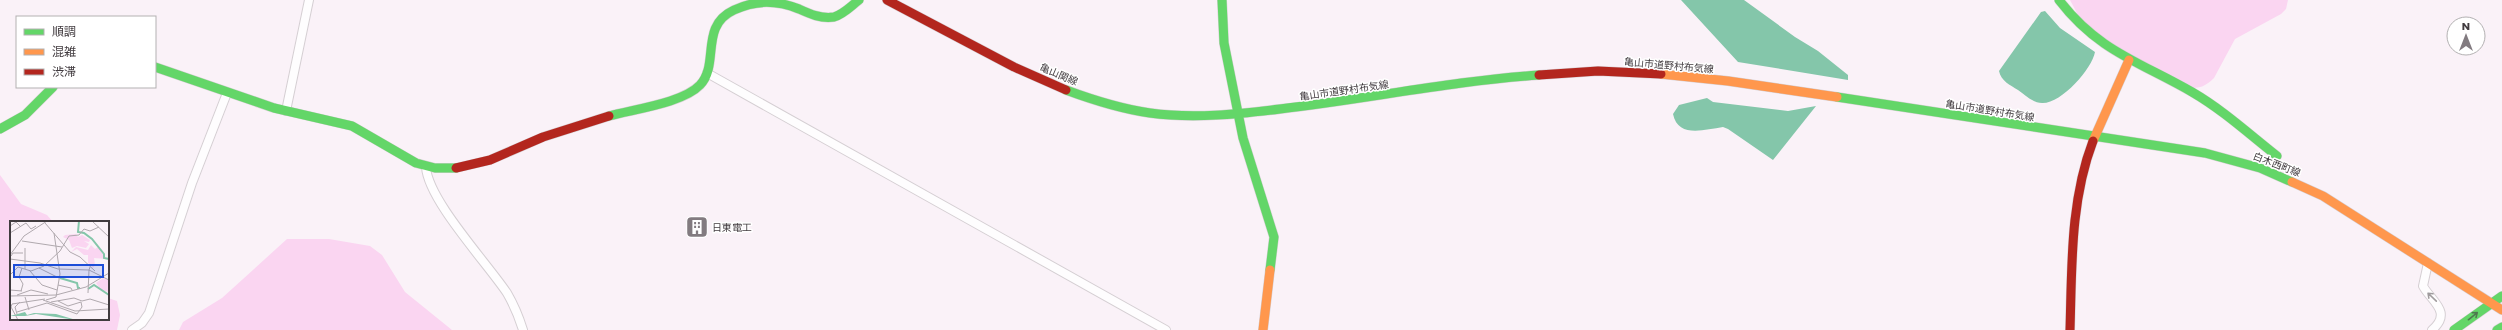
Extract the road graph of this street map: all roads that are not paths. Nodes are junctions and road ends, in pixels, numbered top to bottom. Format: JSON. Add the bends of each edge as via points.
{"nodes":[{"id":1,"x":309,"y":0,"type":"edge"},
{"id":2,"x":859,"y":0,"type":"edge"},
{"id":3,"x":887,"y":0,"type":"edge"},
{"id":4,"x":1222,"y":0,"type":"edge"},
{"id":5,"x":2059,"y":0,"type":"edge"},
{"id":6,"x":2128,"y":60,"type":"junction"},
{"id":7,"x":156,"y":67,"type":"edge"},
{"id":8,"x":707,"y":73,"type":"junction"},
{"id":9,"x":52,"y":88,"type":"edge"},
{"id":10,"x":227,"y":93,"type":"junction"},
{"id":11,"x":286,"y":111,"type":"junction"},
{"id":12,"x":1238,"y":114,"type":"junction"},
{"id":13,"x":0,"y":129,"type":"edge"},
{"id":14,"x":2096,"y":137,"type":"junction"},
{"id":15,"x":2277,"y":156,"type":"dead end"},
{"id":16,"x":426,"y":167,"type":"junction"},
{"id":17,"x":2428,"y":263,"type":"junction"},
{"id":18,"x":2502,"y":296,"type":"edge"},
{"id":19,"x":2491,"y":302,"type":"junction"},
{"id":20,"x":2502,"y":310,"type":"edge"},
{"id":21,"x":2502,"y":327,"type":"edge"},
{"id":22,"x":132,"y":330,"type":"edge"},
{"id":23,"x":523,"y":330,"type":"edge"},
{"id":24,"x":1166,"y":330,"type":"edge"},
{"id":25,"x":1263,"y":330,"type":"edge"},
{"id":26,"x":2070,"y":330,"type":"edge"},
{"id":27,"x":2432,"y":330,"type":"edge"},
{"id":28,"x":2454,"y":330,"type":"edge"},
{"id":29,"x":2497,"y":330,"type":"edge"}],
"edges":[{"from":1,"to":11,"type":"street"},
{"from":2,"to":8,"type":"main road","via":[[842,15],[823,18],[774,2],[751,4],[724,14],[717,23],[709,52]]},
{"from":3,"to":12,"type":"main road","name":"亀山関線","via":[[978,49],[1051,84],[1100,101],[1150,112],[1184,116]]},
{"from":4,"to":12,"type":"main road","via":[[1224,43]]},
{"from":5,"to":6,"type":"main road","name":"白木西町線","via":[[2068,15],[2086,34]]},
{"from":6,"to":14,"type":"main road","via":[[2105,110]]},
{"from":6,"to":15,"type":"main road","name":"白木西町線","via":[[2212,105]]},
{"from":7,"to":10,"type":"main road"},
{"from":8,"to":16,"type":"main road","via":[[702,84],[684,96],[560,130],[496,159],[454,169]]},
{"from":8,"to":24,"type":"street"},
{"from":9,"to":13,"type":"main road","via":[[24,115]]},
{"from":10,"to":11,"type":"main road"},
{"from":10,"to":22,"type":"street","via":[[192,183],[149,313],[142,323]]},
{"from":11,"to":16,"type":"main road","via":[[352,126]]},
{"from":12,"to":14,"type":"main road","name":"亀山市道野村布気線","via":[[1317,106],[1509,77],[1581,72],[1648,72],[1728,81]]},
{"from":12,"to":25,"type":"main road","via":[[1274,237]]},
{"from":14,"to":17,"type":"main road","name":"白木西町線","via":[[2205,153],[2280,176],[2323,196]]},
{"from":14,"to":26,"type":"main road","via":[[2085,162],[2078,197],[2072,251]]},
{"from":16,"to":23,"type":"street","via":[[427,175],[440,202],[507,293]]},
{"from":17,"to":19,"type":"main road","name":"白木西町線"},
{"from":27,"to":17,"type":"street","one_way":true,"via":[[2440,318],[2441,311],[2423,286]]},
{"from":18,"to":19,"type":"main road"},
{"from":19,"to":20,"type":"main road","name":"白木西町線"},
{"from":28,"to":19,"type":"main road","one_way":true},
{"from":21,"to":29,"type":"main road"}]}
